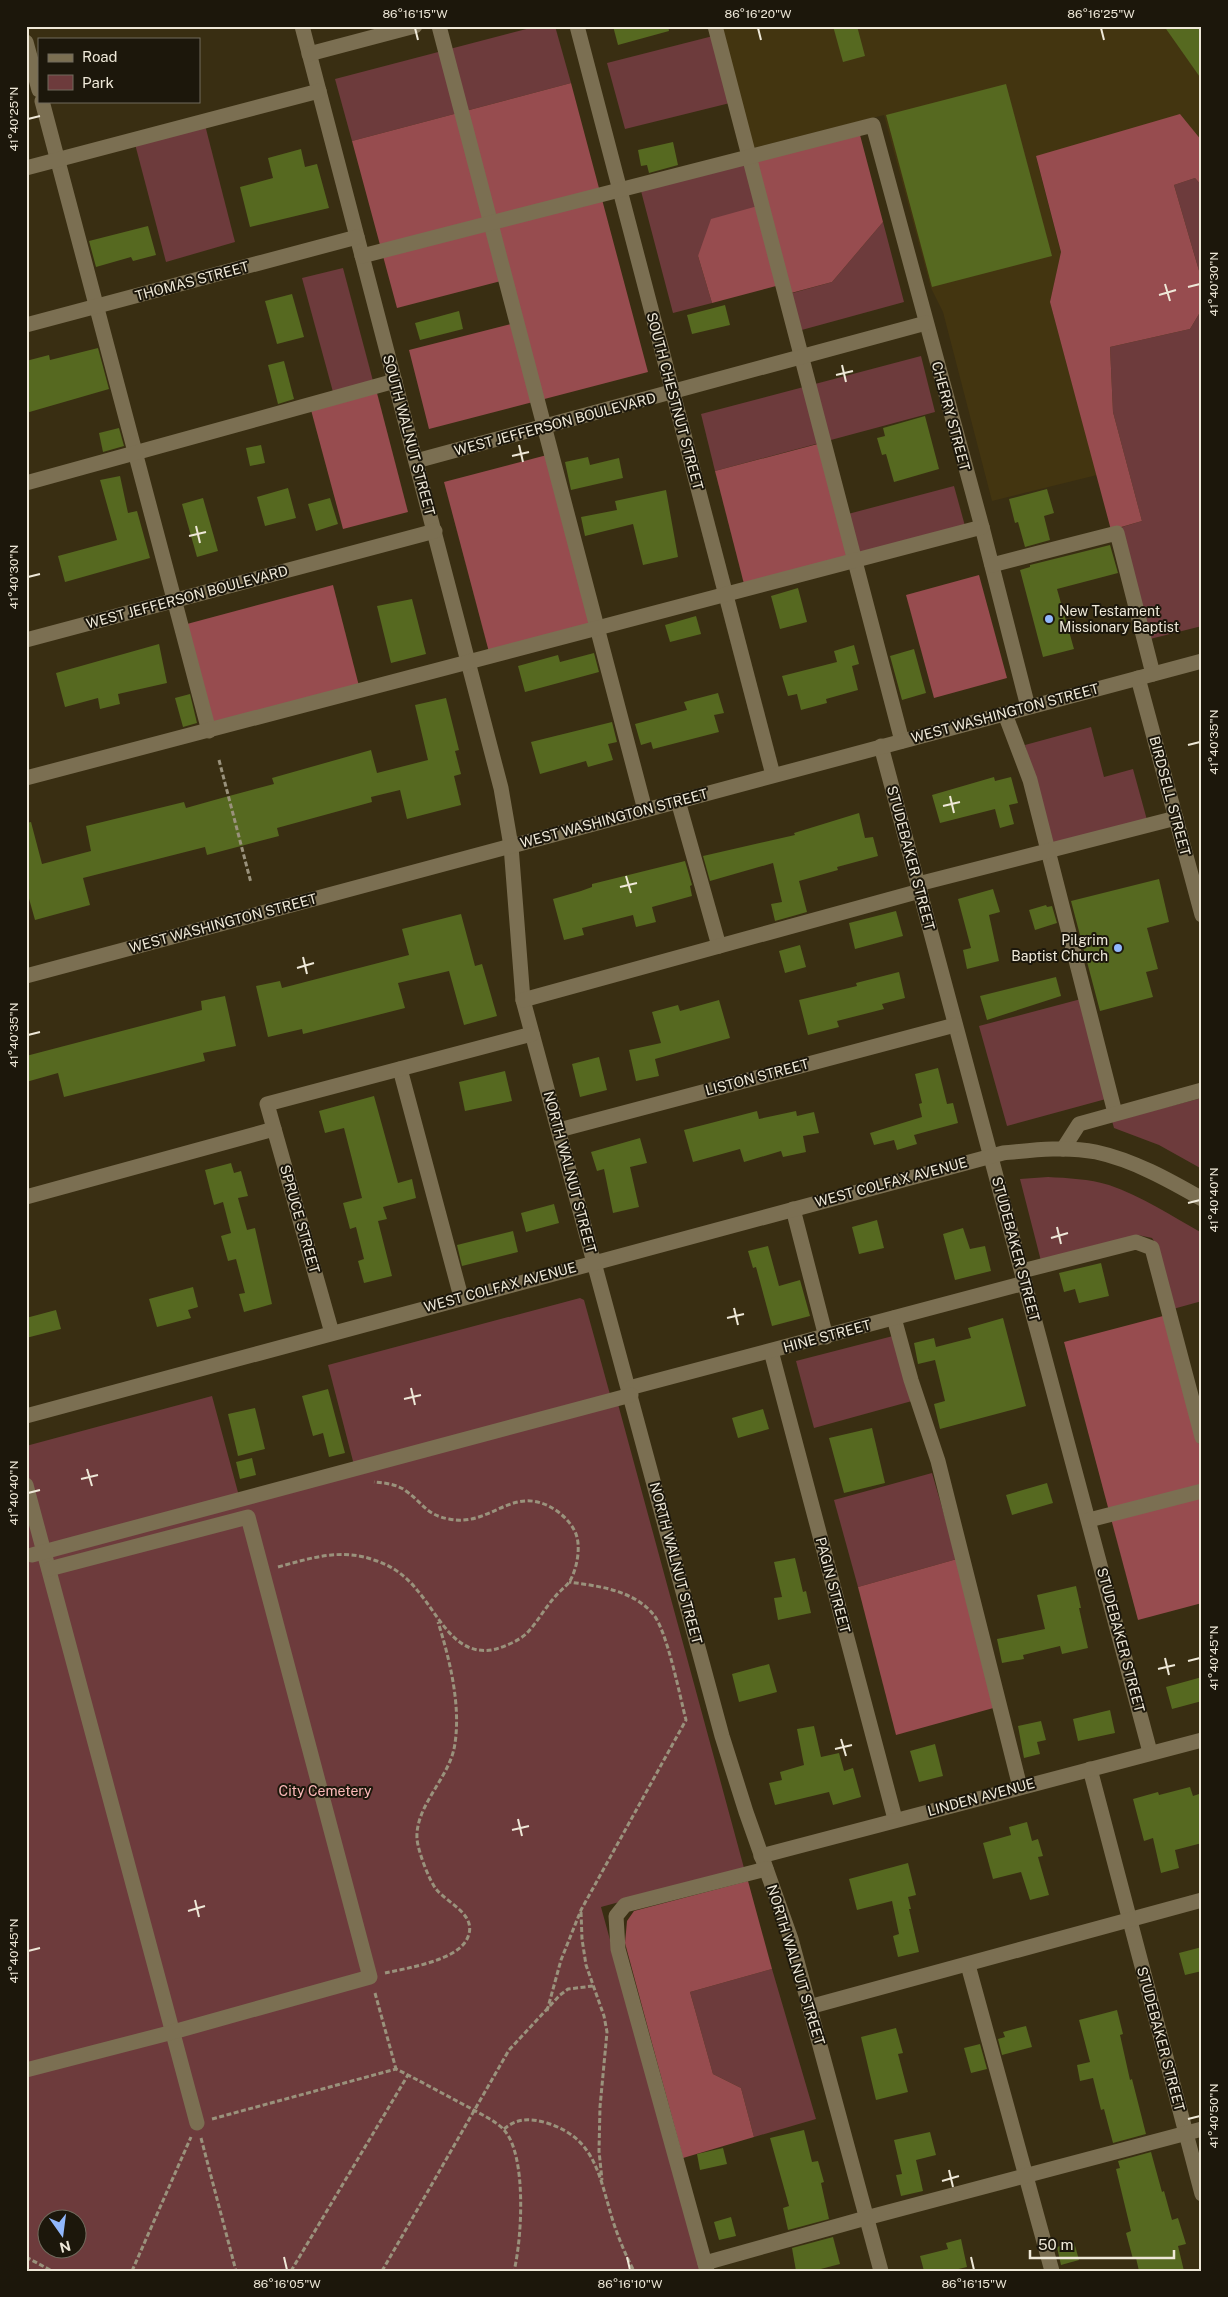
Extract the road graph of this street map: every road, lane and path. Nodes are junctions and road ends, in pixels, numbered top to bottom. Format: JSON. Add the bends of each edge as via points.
{"nodes":[{"id":1,"x":302,"y":26,"type":"edge"},
{"id":2,"x":415,"y":26,"type":"edge"},
{"id":3,"x":439,"y":26,"type":"edge"},
{"id":4,"x":577,"y":26,"type":"edge"},
{"id":5,"x":714,"y":26,"type":"edge"},
{"id":6,"x":26,"y":42,"type":"edge"},
{"id":7,"x":309,"y":54,"type":"junction"},
{"id":8,"x":38,"y":86,"type":"edge"},
{"id":9,"x":319,"y":91,"type":"junction"},
{"id":10,"x":42,"y":102,"type":"edge"},
{"id":11,"x":748,"y":157,"type":"junction"},
{"id":12,"x":57,"y":160,"type":"junction"},
{"id":13,"x":26,"y":168,"type":"edge"},
{"id":14,"x":620,"y":190,"type":"junction"},
{"id":15,"x":491,"y":224,"type":"junction"},
{"id":16,"x":357,"y":237,"type":"junction"},
{"id":17,"x":362,"y":256,"type":"junction"},
{"id":18,"x":97,"y":306,"type":"junction"},
{"id":19,"x":926,"y":323,"type":"junction"},
{"id":20,"x":26,"y":325,"type":"edge"},
{"id":21,"x":800,"y":357,"type":"junction"},
{"id":22,"x":395,"y":381,"type":"junction"},
{"id":23,"x":673,"y":393,"type":"junction"},
{"id":24,"x":545,"y":427,"type":"junction"},
{"id":25,"x":135,"y":452,"type":"junction"},
{"id":26,"x":416,"y":461,"type":"junction"},
{"id":27,"x":26,"y":483,"type":"edge"},
{"id":28,"x":982,"y":527,"type":"junction"},
{"id":29,"x":435,"y":531,"type":"junction"},
{"id":30,"x":854,"y":561,"type":"junction"},
{"id":31,"x":992,"y":564,"type":"junction"},
{"id":32,"x":727,"y":595,"type":"junction"},
{"id":33,"x":174,"y":601,"type":"junction"},
{"id":34,"x":598,"y":628,"type":"junction"},
{"id":35,"x":26,"y":640,"type":"edge"},
{"id":36,"x":1202,"y":661,"type":"edge"},
{"id":37,"x":469,"y":662,"type":"junction"},
{"id":38,"x":1145,"y":676,"type":"junction"},
{"id":39,"x":1028,"y":708,"type":"junction"},
{"id":40,"x":1005,"y":714,"type":"junction"},
{"id":41,"x":209,"y":732,"type":"junction"},
{"id":42,"x":902,"y":741,"type":"junction"},
{"id":43,"x":881,"y":746,"type":"junction"},
{"id":44,"x":219,"y":760,"type":"dead end"},
{"id":45,"x":773,"y":775,"type":"junction"},
{"id":46,"x":26,"y":778,"type":"edge"},
{"id":47,"x":678,"y":801,"type":"junction"},
{"id":48,"x":645,"y":810,"type":"junction"},
{"id":49,"x":1176,"y":818,"type":"junction"},
{"id":50,"x":511,"y":846,"type":"junction"},
{"id":51,"x":1050,"y":852,"type":"junction"},
{"id":52,"x":251,"y":883,"type":"dead end"},
{"id":53,"x":919,"y":888,"type":"junction"},
{"id":54,"x":1202,"y":914,"type":"edge"},
{"id":55,"x":719,"y":946,"type":"junction"},
{"id":56,"x":26,"y":976,"type":"edge"},
{"id":57,"x":523,"y":1000,"type":"junction"},
{"id":58,"x":956,"y":1025,"type":"junction"},
{"id":59,"x":532,"y":1034,"type":"junction"},
{"id":60,"x":400,"y":1069,"type":"junction"},
{"id":61,"x":1202,"y":1090,"type":"edge"},
{"id":62,"x":1115,"y":1113,"type":"junction"},
{"id":63,"x":274,"y":1129,"type":"junction"},
{"id":64,"x":559,"y":1130,"type":"junction"},
{"id":65,"x":1063,"y":1149,"type":"junction"},
{"id":66,"x":990,"y":1156,"type":"junction"},
{"id":67,"x":26,"y":1196,"type":"edge"},
{"id":68,"x":1202,"y":1199,"type":"edge"},
{"id":69,"x":792,"y":1209,"type":"junction"},
{"id":70,"x":594,"y":1262,"type":"junction"},
{"id":71,"x":1023,"y":1277,"type":"junction"},
{"id":72,"x":462,"y":1297,"type":"junction"},
{"id":73,"x":894,"y":1318,"type":"junction"},
{"id":74,"x":332,"y":1333,"type":"junction"},
{"id":75,"x":826,"y":1337,"type":"junction"},
{"id":76,"x":771,"y":1351,"type":"junction"},
{"id":77,"x":630,"y":1392,"type":"junction"},
{"id":78,"x":26,"y":1416,"type":"edge"},
{"id":79,"x":1202,"y":1436,"type":"edge"},
{"id":80,"x":367,"y":1484,"type":"dead end"},
{"id":81,"x":26,"y":1486,"type":"edge"},
{"id":82,"x":1202,"y":1491,"type":"edge"},
{"id":83,"x":1089,"y":1520,"type":"junction"},
{"id":84,"x":38,"y":1553,"type":"junction"},
{"id":85,"x":49,"y":1568,"type":"junction"},
{"id":86,"x":262,"y":1571,"type":"junction"},
{"id":87,"x":569,"y":1582,"type":"junction"},
{"id":88,"x":438,"y":1620,"type":"junction"},
{"id":89,"x":1202,"y":1740,"type":"edge"},
{"id":90,"x":1150,"y":1752,"type":"junction"},
{"id":91,"x":1090,"y":1769,"type":"junction"},
{"id":92,"x":1020,"y":1787,"type":"junction"},
{"id":93,"x":896,"y":1820,"type":"junction"},
{"id":94,"x":764,"y":1862,"type":"junction"},
{"id":95,"x":1202,"y":1900,"type":"edge"},
{"id":96,"x":581,"y":1910,"type":"junction"},
{"id":97,"x":1129,"y":1919,"type":"junction"},
{"id":98,"x":968,"y":1965,"type":"junction"},
{"id":99,"x":370,"y":1977,"type":"junction"},
{"id":100,"x":593,"y":1986,"type":"junction"},
{"id":101,"x":809,"y":2007,"type":"junction"},
{"id":102,"x":547,"y":2011,"type":"junction"},
{"id":103,"x":173,"y":2032,"type":"junction"},
{"id":104,"x":396,"y":2069,"type":"junction"},
{"id":105,"x":26,"y":2070,"type":"edge"},
{"id":106,"x":408,"y":2075,"type":"junction"},
{"id":107,"x":474,"y":2110,"type":"junction"},
{"id":108,"x":197,"y":2123,"type":"junction"},
{"id":109,"x":504,"y":2129,"type":"junction"},
{"id":110,"x":1202,"y":2129,"type":"edge"},
{"id":111,"x":1185,"y":2133,"type":"junction"},
{"id":112,"x":1026,"y":2176,"type":"junction"},
{"id":113,"x":602,"y":2180,"type":"junction"},
{"id":114,"x":1202,"y":2194,"type":"edge"},
{"id":115,"x":866,"y":2218,"type":"junction"},
{"id":116,"x":26,"y":2258,"type":"edge"},
{"id":117,"x":706,"y":2267,"type":"edge"},
{"id":118,"x":52,"y":2271,"type":"edge"},
{"id":119,"x":132,"y":2271,"type":"edge"},
{"id":120,"x":236,"y":2271,"type":"edge"},
{"id":121,"x":291,"y":2271,"type":"edge"},
{"id":122,"x":382,"y":2271,"type":"edge"},
{"id":123,"x":514,"y":2271,"type":"edge"},
{"id":124,"x":634,"y":2271,"type":"edge"},
{"id":125,"x":881,"y":2271,"type":"edge"},
{"id":126,"x":1052,"y":2271,"type":"edge"}],
"edges":[{"from":1,"to":7,"type":"street","name":"SOUTH WALNUT STREET"},
{"from":2,"to":7,"type":"street"},
{"from":3,"to":15,"type":"street"},
{"from":4,"to":14,"type":"street","name":"SOUTH CHESTNUT STREET"},
{"from":5,"to":11,"type":"street"},
{"from":6,"to":8,"type":"street"},
{"from":7,"to":9,"type":"street","name":"SOUTH WALNUT STREET"},
{"from":9,"to":12,"type":"street"},
{"from":9,"to":16,"type":"street","name":"SOUTH WALNUT STREET"},
{"from":10,"to":12,"type":"street"},
{"from":11,"to":14,"type":"street"},
{"from":11,"to":19,"type":"street","name":"CHERRY STREET","via":[[873,125]]},
{"from":11,"to":21,"type":"street"},
{"from":12,"to":13,"type":"street"},
{"from":12,"to":18,"type":"street"},
{"from":14,"to":15,"type":"street"},
{"from":14,"to":23,"type":"street","name":"SOUTH CHESTNUT STREET"},
{"from":15,"to":17,"type":"street"},
{"from":15,"to":24,"type":"street"},
{"from":16,"to":17,"type":"street","name":"SOUTH WALNUT STREET"},
{"from":16,"to":18,"type":"street","name":"THOMAS STREET"},
{"from":17,"to":22,"type":"street","name":"SOUTH WALNUT STREET"},
{"from":18,"to":20,"type":"street","name":"THOMAS STREET"},
{"from":18,"to":25,"type":"street"},
{"from":19,"to":21,"type":"street","name":"WEST JEFFERSON BOULEVARD"},
{"from":19,"to":28,"type":"street","name":"CHERRY STREET"},
{"from":21,"to":23,"type":"street","name":"WEST JEFFERSON BOULEVARD"},
{"from":21,"to":30,"type":"street"},
{"from":22,"to":25,"type":"street"},
{"from":22,"to":26,"type":"street","name":"SOUTH WALNUT STREET"},
{"from":23,"to":24,"type":"street","name":"WEST JEFFERSON BOULEVARD"},
{"from":23,"to":32,"type":"street","name":"SOUTH CHESTNUT STREET"},
{"from":24,"to":26,"type":"street","name":"WEST JEFFERSON BOULEVARD"},
{"from":24,"to":34,"type":"street"},
{"from":25,"to":27,"type":"street"},
{"from":25,"to":33,"type":"street"},
{"from":26,"to":29,"type":"street","name":"SOUTH WALNUT STREET"},
{"from":28,"to":30,"type":"street"},
{"from":28,"to":31,"type":"street","name":"CHERRY STREET"},
{"from":29,"to":33,"type":"street","name":"WEST JEFFERSON BOULEVARD"},
{"from":29,"to":37,"type":"street","name":"SOUTH WALNUT STREET"},
{"from":30,"to":32,"type":"street"},
{"from":30,"to":42,"type":"street"},
{"from":31,"to":38,"type":"street","name":"BIRDSELL STREET","via":[[1117,533]]},
{"from":31,"to":39,"type":"street","name":"CHERRY STREET"},
{"from":32,"to":34,"type":"street"},
{"from":32,"to":45,"type":"street","name":"SOUTH CHESTNUT STREET"},
{"from":33,"to":35,"type":"street","name":"WEST JEFFERSON BOULEVARD"},
{"from":33,"to":41,"type":"street"},
{"from":34,"to":37,"type":"street"},
{"from":34,"to":48,"type":"street"},
{"from":36,"to":38,"type":"street","name":"WEST WASHINGTON STREET"},
{"from":37,"to":41,"type":"street"},
{"from":37,"to":50,"type":"street","name":"SOUTH WALNUT STREET","via":[[501,788]]},
{"from":38,"to":39,"type":"street","name":"WEST WASHINGTON STREET"},
{"from":38,"to":49,"type":"street","name":"BIRDSELL STREET"},
{"from":39,"to":40,"type":"street","name":"WEST WASHINGTON STREET"},
{"from":40,"to":42,"type":"street","name":"WEST WASHINGTON STREET"},
{"from":40,"to":51,"type":"street","via":[[1030,780]]},
{"from":41,"to":46,"type":"street"},
{"from":42,"to":43,"type":"street","name":"WEST WASHINGTON STREET"},
{"from":43,"to":45,"type":"street","name":"WEST WASHINGTON STREET"},
{"from":43,"to":53,"type":"street","name":"STUDEBAKER STREET"},
{"from":44,"to":52,"type":"path"},
{"from":45,"to":47,"type":"street","name":"WEST WASHINGTON STREET"},
{"from":47,"to":48,"type":"street","name":"WEST WASHINGTON STREET"},
{"from":47,"to":55,"type":"street"},
{"from":48,"to":50,"type":"street","name":"WEST WASHINGTON STREET"},
{"from":49,"to":51,"type":"street"},
{"from":49,"to":54,"type":"street","name":"BIRDSELL STREET"},
{"from":50,"to":56,"type":"street","name":"WEST WASHINGTON STREET"},
{"from":50,"to":57,"type":"street","name":"NORTH WALNUT STREET"},
{"from":51,"to":53,"type":"street"},
{"from":51,"to":62,"type":"street"},
{"from":53,"to":55,"type":"street"},
{"from":53,"to":58,"type":"street","name":"STUDEBAKER STREET"},
{"from":55,"to":57,"type":"street"},
{"from":57,"to":59,"type":"street","name":"NORTH WALNUT STREET"},
{"from":58,"to":64,"type":"street","name":"LISTON STREET"},
{"from":58,"to":66,"type":"street","name":"STUDEBAKER STREET"},
{"from":59,"to":60,"type":"street"},
{"from":59,"to":64,"type":"street","name":"NORTH WALNUT STREET"},
{"from":60,"to":63,"type":"street","name":"SPRUCE STREET","via":[[268,1104]]},
{"from":60,"to":72,"type":"street"},
{"from":61,"to":62,"type":"street"},
{"from":62,"to":65,"type":"street","via":[[1079,1124]]},
{"from":63,"to":67,"type":"street"},
{"from":63,"to":74,"type":"street","name":"SPRUCE STREET"},
{"from":64,"to":70,"type":"street","name":"NORTH WALNUT STREET"},
{"from":65,"to":66,"type":"street","name":"WEST COLFAX AVENUE","via":[[1034,1149]]},
{"from":65,"to":68,"type":"street","name":"WEST COLFAX AVENUE","via":[[1096,1152],[1136,1165]]},
{"from":66,"to":69,"type":"street","name":"WEST COLFAX AVENUE"},
{"from":66,"to":71,"type":"street","name":"STUDEBAKER STREET"},
{"from":69,"to":70,"type":"street","name":"WEST COLFAX AVENUE"},
{"from":69,"to":75,"type":"street"},
{"from":70,"to":72,"type":"street","name":"WEST COLFAX AVENUE"},
{"from":70,"to":77,"type":"street","name":"NORTH WALNUT STREET"},
{"from":71,"to":73,"type":"street","name":"HINE STREET"},
{"from":71,"to":79,"type":"street","name":"HINE STREET","via":[[1136,1242],[1152,1248]]},
{"from":71,"to":83,"type":"street","name":"STUDEBAKER STREET"},
{"from":72,"to":74,"type":"street","name":"WEST COLFAX AVENUE"},
{"from":73,"to":75,"type":"street","name":"HINE STREET"},
{"from":73,"to":92,"type":"street","via":[[938,1461]]},
{"from":74,"to":78,"type":"street","name":"WEST COLFAX AVENUE"},
{"from":75,"to":76,"type":"street","name":"HINE STREET"},
{"from":76,"to":77,"type":"street","name":"HINE STREET"},
{"from":76,"to":93,"type":"street","name":"PAGIN STREET"},
{"from":77,"to":84,"type":"street","name":"HINE STREET"},
{"from":77,"to":94,"type":"street","name":"NORTH WALNUT STREET","via":[[722,1736]]},
{"from":80,"to":87,"type":"path","via":[[391,1484],[406,1490],[434,1514],[461,1521],[480,1518],[514,1502],[540,1502],[565,1517],[579,1541],[578,1556]]},
{"from":81,"to":84,"type":"street"},
{"from":82,"to":83,"type":"street"},
{"from":83,"to":90,"type":"street","name":"STUDEBAKER STREET"},
{"from":84,"to":85,"type":"street"},
{"from":85,"to":86,"type":"street","via":[[248,1517]]},
{"from":85,"to":103,"type":"street"},
{"from":86,"to":88,"type":"path","via":[[336,1554],[374,1560],[405,1577]]},
{"from":86,"to":99,"type":"street"},
{"from":87,"to":88,"type":"path","via":[[526,1634],[503,1647],[480,1650],[466,1647],[454,1639]]},
{"from":87,"to":96,"type":"path","via":[[603,1587],[622,1594],[653,1614],[662,1630],[686,1720]]},
{"from":88,"to":99,"type":"path","via":[[452,1674],[454,1749],[419,1822],[417,1840],[435,1888],[466,1917],[468,1938],[460,1948],[434,1961]]},
{"from":89,"to":90,"type":"street","name":"LINDEN AVENUE"},
{"from":90,"to":91,"type":"street","name":"LINDEN AVENUE"},
{"from":91,"to":92,"type":"street","name":"LINDEN AVENUE"},
{"from":91,"to":97,"type":"street","name":"STUDEBAKER STREET"},
{"from":92,"to":93,"type":"street","name":"LINDEN AVENUE"},
{"from":93,"to":94,"type":"street","name":"LINDEN AVENUE"},
{"from":94,"to":101,"type":"street","name":"NORTH WALNUT STREET"},
{"from":94,"to":117,"type":"street","name":"LINDEN AVENUE","via":[[625,1905],[616,1916],[620,1958]]},
{"from":95,"to":97,"type":"street"},
{"from":96,"to":100,"type":"path","via":[[586,1965]]},
{"from":96,"to":102,"type":"path","via":[[561,1960]]},
{"from":97,"to":98,"type":"street"},
{"from":97,"to":111,"type":"street","name":"STUDEBAKER STREET"},
{"from":98,"to":101,"type":"street"},
{"from":98,"to":112,"type":"street"},
{"from":99,"to":103,"type":"street"},
{"from":99,"to":104,"type":"path"},
{"from":100,"to":102,"type":"path","via":[[568,1989]]},
{"from":100,"to":113,"type":"path","via":[[607,2032],[600,2107]]},
{"from":101,"to":115,"type":"street","name":"NORTH WALNUT STREET"},
{"from":102,"to":107,"type":"path","via":[[509,2050]]},
{"from":103,"to":105,"type":"street"},
{"from":103,"to":108,"type":"street"},
{"from":104,"to":106,"type":"path"},
{"from":104,"to":108,"type":"path"},
{"from":106,"to":107,"type":"path"},
{"from":106,"to":121,"type":"path"},
{"from":107,"to":109,"type":"path"},
{"from":107,"to":122,"type":"path"},
{"from":108,"to":119,"type":"path"},
{"from":108,"to":120,"type":"path"},
{"from":109,"to":113,"type":"path","via":[[512,2122],[528,2119],[562,2128],[593,2158]]},
{"from":109,"to":123,"type":"path","via":[[516,2156],[518,2176],[521,2231]]},
{"from":110,"to":111,"type":"street"},
{"from":111,"to":112,"type":"street"},
{"from":111,"to":114,"type":"street","name":"STUDEBAKER STREET"},
{"from":112,"to":115,"type":"street"},
{"from":112,"to":126,"type":"street"},
{"from":113,"to":124,"type":"path","via":[[623,2250]]},
{"from":115,"to":117,"type":"street"},
{"from":115,"to":125,"type":"street","name":"NORTH WALNUT STREET"},
{"from":116,"to":118,"type":"path"}]}
